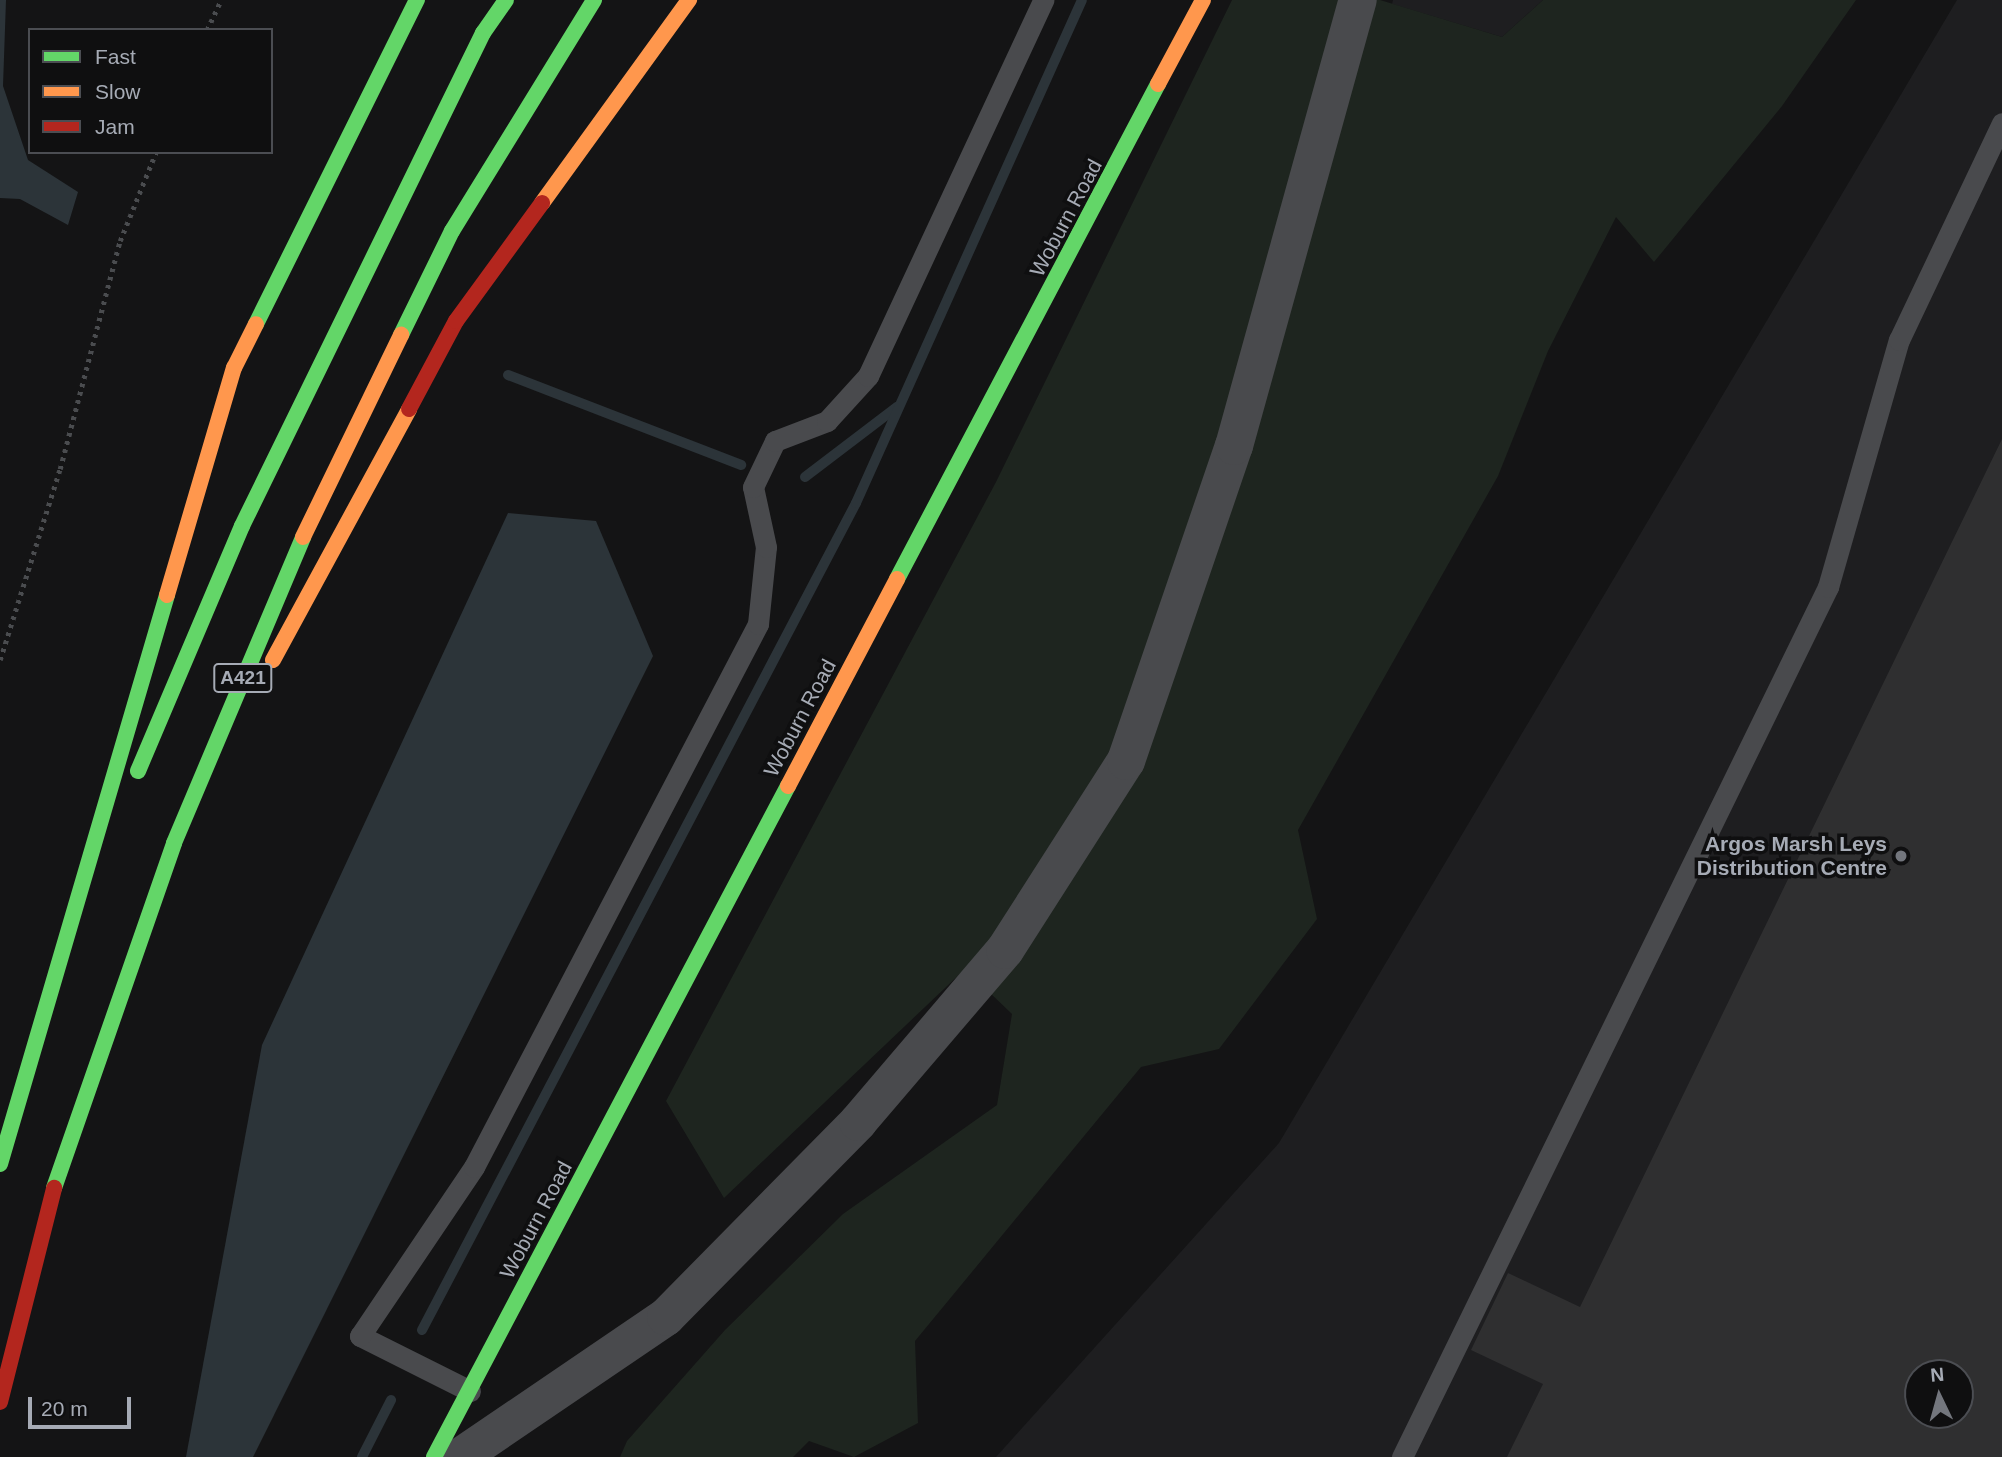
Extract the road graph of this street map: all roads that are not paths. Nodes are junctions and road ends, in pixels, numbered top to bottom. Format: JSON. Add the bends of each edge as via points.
{"nodes":[{"id":1,"x":417,"y":0,"type":"edge"},
{"id":2,"x":506,"y":0,"type":"edge"},
{"id":3,"x":594,"y":0,"type":"edge"},
{"id":4,"x":689,"y":0,"type":"edge"},
{"id":5,"x":1043,"y":0,"type":"edge"},
{"id":6,"x":1203,"y":0,"type":"edge"},
{"id":7,"x":1358,"y":0,"type":"edge"},
{"id":8,"x":2002,"y":123,"type":"edge"},
{"id":9,"x":174,"y":844,"type":"junction"},
{"id":10,"x":30,"y":1065,"type":"junction"},
{"id":11,"x":0,"y":1164,"type":"edge"},
{"id":12,"x":470,"y":1391,"type":"junction"},
{"id":13,"x":0,"y":1402,"type":"edge"},
{"id":14,"x":434,"y":1457,"type":"edge"},
{"id":15,"x":460,"y":1457,"type":"edge"},
{"id":16,"x":1402,"y":1457,"type":"edge"}],
"edges":[{"from":1,"to":10,"type":"main road","number":"A421","via":[[234,368]]},
{"from":2,"to":10,"type":"main road","number":"A421","via":[[483,33],[242,526],[130,788]]},
{"from":3,"to":9,"type":"main road","number":"A421","via":[[446,243],[284,577]]},
{"from":4,"to":9,"type":"main road","number":"A421","via":[[456,321]]},
{"from":5,"to":12,"type":"lane","via":[[868,376],[827,421],[775,441],[753,487],[766,547],[758,624],[474,1167],[360,1336]]},
{"from":6,"to":12,"type":"main road","name":"Woburn Road"},
{"from":7,"to":15,"type":"street","via":[[1234,446],[1126,761],[1005,950],[858,1122],[666,1317]]},
{"from":8,"to":16,"type":"lane","via":[[1899,340],[1828,587]]},
{"from":9,"to":13,"type":"main road","number":"A421","via":[[55,1186]]},
{"from":10,"to":11,"type":"main road","number":"A421"},
{"from":12,"to":14,"type":"main road","name":"Woburn Road"}]}
